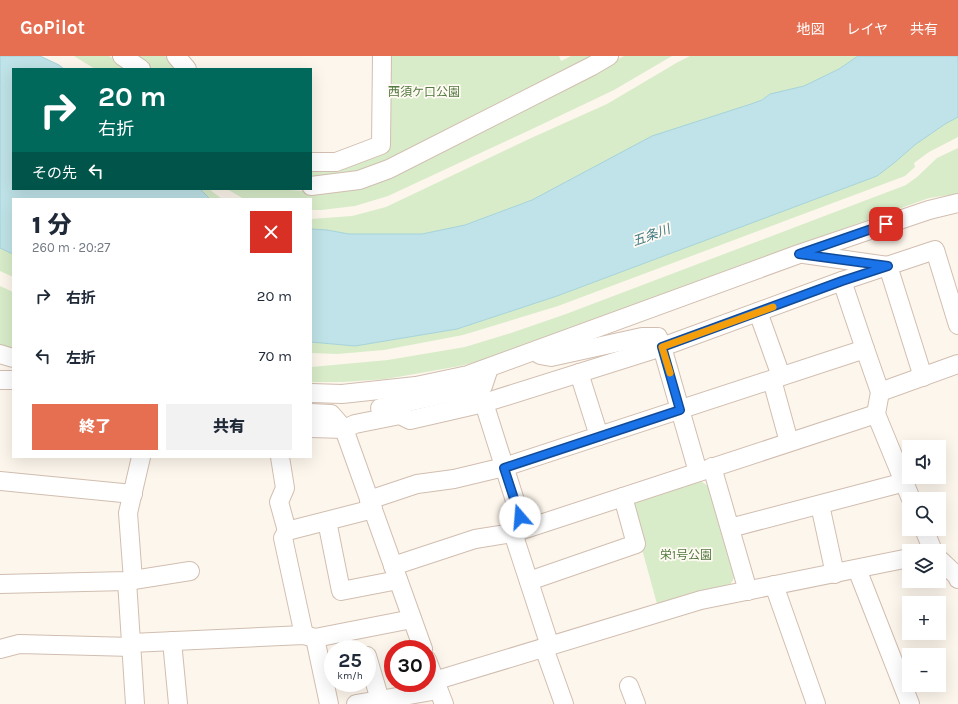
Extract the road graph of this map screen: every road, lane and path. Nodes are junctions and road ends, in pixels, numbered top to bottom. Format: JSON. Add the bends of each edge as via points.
{"nodes":[{"id":1,"x":122,"y":56,"type":"edge"},
{"id":2,"x":176,"y":56,"type":"edge"},
{"id":3,"x":382,"y":56,"type":"edge"},
{"id":4,"x":609,"y":56,"type":"edge"},
{"id":5,"x":139,"y":68,"type":"edge"},
{"id":6,"x":186,"y":68,"type":"edge"},
{"id":7,"x":312,"y":162,"type":"edge"},
{"id":8,"x":312,"y":186,"type":"edge"},
{"id":9,"x":958,"y":203,"type":"edge"},
{"id":10,"x":799,"y":254,"type":"junction"},
{"id":11,"x":888,"y":266,"type":"junction"},
{"id":12,"x":842,"y":281,"type":"junction"},
{"id":13,"x":758,"y":312,"type":"junction"},
{"id":14,"x":958,"y":325,"type":"edge"},
{"id":15,"x":662,"y":347,"type":"junction"},
{"id":16,"x":865,"y":349,"type":"junction"},
{"id":17,"x":528,"y":353,"type":"junction"},
{"id":18,"x":0,"y":354,"type":"edge"},
{"id":19,"x":12,"y":358,"type":"edge"},
{"id":20,"x":958,"y":364,"type":"edge"},
{"id":21,"x":489,"y":368,"type":"junction"},
{"id":22,"x":579,"y":373,"type":"junction"},
{"id":23,"x":923,"y":377,"type":"junction"},
{"id":24,"x":777,"y":378,"type":"junction"},
{"id":25,"x":0,"y":380,"type":"edge"},
{"id":26,"x":12,"y":380,"type":"edge"},
{"id":27,"x":880,"y":392,"type":"junction"},
{"id":28,"x":312,"y":393,"type":"edge"},
{"id":29,"x":484,"y":403,"type":"junction"},
{"id":30,"x":680,"y":410,"type":"junction"},
{"id":31,"x":312,"y":413,"type":"edge"},
{"id":32,"x":876,"y":414,"type":"junction"},
{"id":33,"x":312,"y":428,"type":"edge"},
{"id":34,"x":344,"y":429,"type":"junction"},
{"id":35,"x":599,"y":436,"type":"junction"},
{"id":36,"x":788,"y":442,"type":"junction"},
{"id":37,"x":141,"y":458,"type":"edge"},
{"id":38,"x":280,"y":458,"type":"edge"},
{"id":39,"x":504,"y":468,"type":"junction"},
{"id":40,"x":705,"y":470,"type":"junction"},
{"id":41,"x":902,"y":475,"type":"edge"},
{"id":42,"x":0,"y":481,"type":"edge"},
{"id":43,"x":902,"y":483,"type":"edge"},
{"id":44,"x":133,"y":494,"type":"junction"},
{"id":45,"x":623,"y":497,"type":"junction"},
{"id":46,"x":371,"y":504,"type":"junction"},
{"id":47,"x":820,"y":505,"type":"junction"},
{"id":48,"x":327,"y":521,"type":"junction"},
{"id":49,"x":730,"y":528,"type":"junction"},
{"id":50,"x":286,"y":531,"type":"junction"},
{"id":51,"x":518,"y":531,"type":"junction"},
{"id":52,"x":902,"y":559,"type":"edge"},
{"id":53,"x":946,"y":566,"type":"edge"},
{"id":54,"x":857,"y":569,"type":"junction"},
{"id":55,"x":190,"y":571,"type":"dead end"},
{"id":56,"x":395,"y":573,"type":"junction"},
{"id":57,"x":835,"y":574,"type":"junction"},
{"id":58,"x":958,"y":577,"type":"edge"},
{"id":59,"x":130,"y":580,"type":"junction"},
{"id":60,"x":529,"y":581,"type":"junction"},
{"id":61,"x":0,"y":584,"type":"edge"},
{"id":62,"x":774,"y":586,"type":"junction"},
{"id":63,"x":748,"y":591,"type":"junction"},
{"id":64,"x":412,"y":619,"type":"junction"},
{"id":65,"x":359,"y":629,"type":"junction"},
{"id":66,"x":310,"y":637,"type":"junction"},
{"id":67,"x":362,"y":640,"type":"edge"},
{"id":68,"x":420,"y":640,"type":"edge"},
{"id":69,"x":172,"y":641,"type":"junction"},
{"id":70,"x":132,"y":645,"type":"junction"},
{"id":71,"x":547,"y":647,"type":"junction"},
{"id":72,"x":0,"y":649,"type":"edge"},
{"id":73,"x":629,"y":686,"type":"dead end"},
{"id":74,"x":439,"y":692,"type":"edge"},
{"id":75,"x":378,"y":701,"type":"edge"},
{"id":76,"x":135,"y":704,"type":"edge"},
{"id":77,"x":178,"y":704,"type":"edge"},
{"id":78,"x":329,"y":704,"type":"edge"},
{"id":79,"x":356,"y":704,"type":"edge"},
{"id":80,"x":564,"y":704,"type":"edge"},
{"id":81,"x":636,"y":704,"type":"edge"},
{"id":82,"x":816,"y":704,"type":"edge"},
{"id":83,"x":910,"y":704,"type":"edge"}],
"edges":[{"from":1,"to":5,"type":"street"},
{"from":2,"to":6,"type":"street"},
{"from":3,"to":7,"type":"street","via":[[380,145],[336,162]]},
{"from":4,"to":8,"type":"street","via":[[388,168],[359,180]]},
{"from":9,"to":10,"type":"street","via":[[929,210]]},
{"from":10,"to":11,"type":"street"},
{"from":10,"to":17,"type":"street"},
{"from":11,"to":12,"type":"street"},
{"from":11,"to":14,"type":"street","via":[[935,250]]},
{"from":11,"to":23,"type":"street"},
{"from":12,"to":13,"type":"street"},
{"from":12,"to":16,"type":"street"},
{"from":13,"to":15,"type":"street"},
{"from":13,"to":24,"type":"street"},
{"from":15,"to":17,"type":"street","via":[[658,337],[642,337],[551,357]]},
{"from":15,"to":22,"type":"street"},
{"from":15,"to":30,"type":"street"},
{"from":16,"to":24,"type":"street"},
{"from":16,"to":27,"type":"street"},
{"from":17,"to":21,"type":"street"},
{"from":18,"to":19,"type":"street"},
{"from":20,"to":23,"type":"street"},
{"from":21,"to":28,"type":"street","via":[[416,386],[342,394]]},
{"from":21,"to":34,"type":"street","via":[[483,386],[353,414]]},
{"from":22,"to":29,"type":"street"},
{"from":22,"to":35,"type":"street"},
{"from":23,"to":27,"type":"street"},
{"from":24,"to":30,"type":"street"},
{"from":24,"to":36,"type":"street"},
{"from":25,"to":26,"type":"street"},
{"from":27,"to":32,"type":"street"},
{"from":29,"to":34,"type":"street","via":[[410,420],[400,415],[355,424]]},
{"from":29,"to":39,"type":"street"},
{"from":30,"to":35,"type":"street"},
{"from":30,"to":40,"type":"street"},
{"from":31,"to":34,"type":"street","via":[[331,414]]},
{"from":32,"to":36,"type":"street"},
{"from":32,"to":41,"type":"street"},
{"from":33,"to":34,"type":"street"},
{"from":34,"to":46,"type":"street"},
{"from":35,"to":39,"type":"street"},
{"from":36,"to":40,"type":"street"},
{"from":37,"to":44,"type":"street"},
{"from":38,"to":50,"type":"street","via":[[285,488],[280,502]]},
{"from":39,"to":46,"type":"street","via":[[417,484]]},
{"from":39,"to":51,"type":"street"},
{"from":40,"to":45,"type":"street"},
{"from":40,"to":49,"type":"street"},
{"from":42,"to":44,"type":"street"},
{"from":43,"to":47,"type":"street"},
{"from":44,"to":59,"type":"street","via":[[128,514]]},
{"from":45,"to":51,"type":"street"},
{"from":45,"to":60,"type":"street","via":[[636,544]]},
{"from":46,"to":48,"type":"street"},
{"from":46,"to":56,"type":"street"},
{"from":47,"to":49,"type":"street"},
{"from":47,"to":57,"type":"street"},
{"from":48,"to":50,"type":"street"},
{"from":48,"to":56,"type":"street","via":[[341,591]]},
{"from":49,"to":63,"type":"street"},
{"from":50,"to":66,"type":"street","via":[[282,538]]},
{"from":51,"to":56,"type":"street","via":[[475,539]]},
{"from":51,"to":60,"type":"street"},
{"from":52,"to":54,"type":"street"},
{"from":53,"to":58,"type":"street"},
{"from":54,"to":57,"type":"street"},
{"from":54,"to":83,"type":"street"},
{"from":55,"to":59,"type":"street"},
{"from":56,"to":64,"type":"street"},
{"from":57,"to":62,"type":"street"},
{"from":59,"to":61,"type":"street"},
{"from":59,"to":70,"type":"street"},
{"from":60,"to":71,"type":"street"},
{"from":62,"to":63,"type":"street"},
{"from":62,"to":82,"type":"street"},
{"from":63,"to":71,"type":"street","via":[[701,600]]},
{"from":64,"to":65,"type":"street"},
{"from":64,"to":68,"type":"street"},
{"from":65,"to":66,"type":"street"},
{"from":65,"to":67,"type":"street"},
{"from":66,"to":69,"type":"street"},
{"from":66,"to":78,"type":"street"},
{"from":69,"to":70,"type":"street"},
{"from":69,"to":77,"type":"street"},
{"from":70,"to":72,"type":"street","via":[[19,644]]},
{"from":70,"to":76,"type":"street"},
{"from":71,"to":74,"type":"street"},
{"from":71,"to":80,"type":"street"},
{"from":73,"to":81,"type":"street"},
{"from":74,"to":75,"type":"street"},
{"from":75,"to":79,"type":"street"}]}
